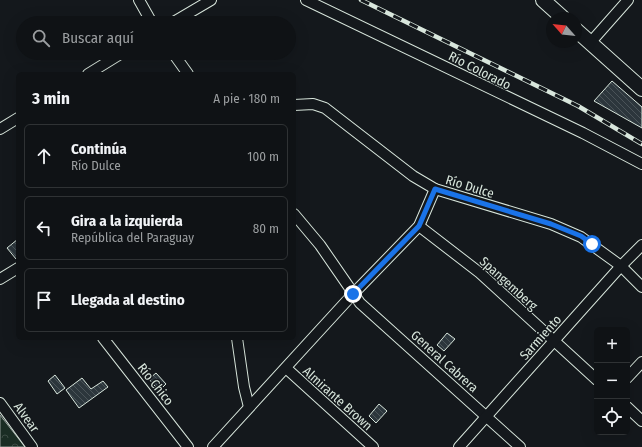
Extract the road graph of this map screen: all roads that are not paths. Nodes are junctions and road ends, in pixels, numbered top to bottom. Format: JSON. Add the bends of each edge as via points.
{"nodes":[{"id":1,"x":139,"y":0,"type":"edge"},
{"id":2,"x":212,"y":0,"type":"edge"},
{"id":3,"x":306,"y":0,"type":"edge"},
{"id":4,"x":543,"y":0,"type":"edge"},
{"id":5,"x":628,"y":0,"type":"edge"},
{"id":6,"x":556,"y":12,"type":"edge"},
{"id":7,"x":148,"y":16,"type":"edge"},
{"id":8,"x":184,"y":16,"type":"edge"},
{"id":9,"x":582,"y":36,"type":"edge"},
{"id":10,"x":590,"y":43,"type":"junction"},
{"id":11,"x":111,"y":60,"type":"edge"},
{"id":12,"x":178,"y":60,"type":"edge"},
{"id":13,"x":91,"y":72,"type":"edge"},
{"id":14,"x":187,"y":72,"type":"edge"},
{"id":15,"x":642,"y":89,"type":"edge"},
{"id":16,"x":296,"y":105,"type":"edge"},
{"id":17,"x":16,"y":119,"type":"edge"},
{"id":18,"x":0,"y":129,"type":"edge"},
{"id":19,"x":642,"y":164,"type":"edge"},
{"id":20,"x":435,"y":189,"type":"junction"},
{"id":21,"x":296,"y":216,"type":"edge"},
{"id":22,"x":419,"y":226,"type":"junction"},
{"id":23,"x":642,"y":245,"type":"edge"},
{"id":24,"x":621,"y":266,"type":"junction"},
{"id":25,"x":16,"y":269,"type":"edge"},
{"id":26,"x":0,"y":279,"type":"edge"},
{"id":27,"x":642,"y":287,"type":"edge"},
{"id":28,"x":353,"y":294,"type":"junction"},
{"id":29,"x":105,"y":340,"type":"edge"},
{"id":30,"x":236,"y":340,"type":"edge"},
{"id":31,"x":554,"y":341,"type":"junction"},
{"id":32,"x":642,"y":362,"type":"edge"},
{"id":33,"x":286,"y":368,"type":"junction"},
{"id":34,"x":630,"y":375,"type":"edge"},
{"id":35,"x":594,"y":377,"type":"edge"},
{"id":36,"x":0,"y":403,"type":"edge"},
{"id":37,"x":250,"y":407,"type":"junction"},
{"id":38,"x":630,"y":410,"type":"edge"},
{"id":39,"x":486,"y":416,"type":"junction"},
{"id":40,"x":642,"y":421,"type":"edge"},
{"id":41,"x":32,"y":447,"type":"edge"},
{"id":42,"x":188,"y":447,"type":"edge"},
{"id":43,"x":213,"y":447,"type":"edge"},
{"id":44,"x":373,"y":447,"type":"edge"},
{"id":45,"x":459,"y":447,"type":"edge"},
{"id":46,"x":520,"y":447,"type":"edge"}],
"edges":[{"from":1,"to":7,"type":"street"},
{"from":2,"to":8,"type":"street"},
{"from":3,"to":19,"type":"street","name":"Río Colorado"},
{"from":4,"to":6,"type":"street"},
{"from":5,"to":10,"type":"street"},
{"from":9,"to":10,"type":"street"},
{"from":10,"to":15,"type":"street"},
{"from":11,"to":13,"type":"street"},
{"from":12,"to":14,"type":"street"},
{"from":16,"to":20,"type":"street","name":"Río Dulce","via":[[313,104],[325,108],[413,176]]},
{"from":17,"to":18,"type":"street"},
{"from":20,"to":22,"type":"street"},
{"from":20,"to":24,"type":"street","name":"Río Dulce","via":[[563,228],[592,244]]},
{"from":21,"to":28,"type":"street","name":"General Cabrera","via":[[320,245]]},
{"from":22,"to":28,"type":"street"},
{"from":22,"to":31,"type":"street","name":"Spangemberg","via":[[480,273]]},
{"from":23,"to":24,"type":"street","name":"Sarmiento"},
{"from":24,"to":27,"type":"street","name":"Río Dulce"},
{"from":24,"to":31,"type":"street","name":"Sarmiento"},
{"from":25,"to":26,"type":"street"},
{"from":28,"to":33,"type":"street"},
{"from":28,"to":39,"type":"street","name":"General Cabrera"},
{"from":29,"to":42,"type":"street","name":"Río Chico"},
{"from":30,"to":37,"type":"street"},
{"from":31,"to":35,"type":"street","name":"Spangemberg"},
{"from":31,"to":39,"type":"street","name":"Sarmiento"},
{"from":32,"to":34,"type":"street"},
{"from":33,"to":37,"type":"street"},
{"from":33,"to":44,"type":"street","name":"Almirante Brown"},
{"from":36,"to":41,"type":"street","name":"Alvear"},
{"from":37,"to":43,"type":"street"},
{"from":38,"to":40,"type":"street"},
{"from":39,"to":45,"type":"street","name":"Sarmiento"},
{"from":39,"to":46,"type":"street","name":"General Cabrera"}]}
